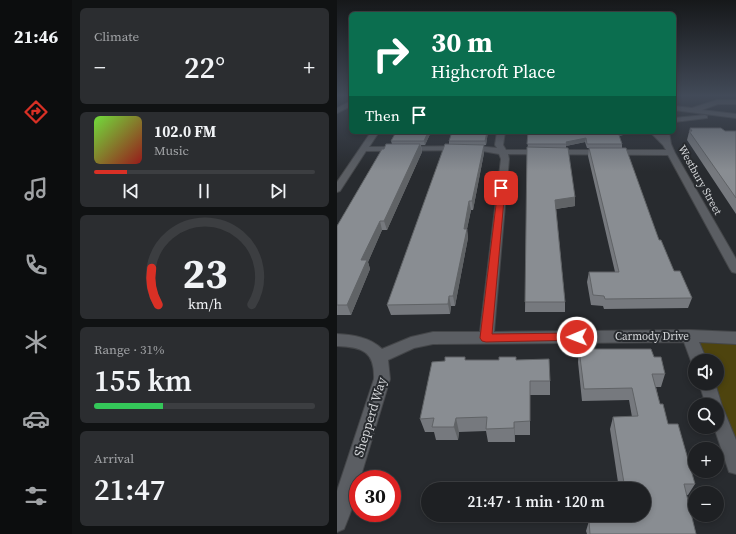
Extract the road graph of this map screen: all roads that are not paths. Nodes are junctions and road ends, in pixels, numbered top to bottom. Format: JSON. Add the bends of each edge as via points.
{"nodes":[{"id":1,"x":374,"y":134,"type":"edge"},
{"id":2,"x":501,"y":134,"type":"edge"},
{"id":3,"x":656,"y":134,"type":"edge"},
{"id":4,"x":666,"y":134,"type":"edge"},
{"id":5,"x":669,"y":148,"type":"junction"},
{"id":6,"x":365,"y":149,"type":"junction"},
{"id":7,"x":503,"y":152,"type":"junction"},
{"id":8,"x":337,"y":189,"type":"edge"},
{"id":9,"x":736,"y":269,"type":"edge"},
{"id":10,"x":689,"y":336,"type":"junction"},
{"id":11,"x":486,"y":338,"type":"junction"},
{"id":12,"x":736,"y":338,"type":"edge"},
{"id":13,"x":337,"y":340,"type":"edge"},
{"id":14,"x":696,"y":354,"type":"edge"},
{"id":15,"x":379,"y":357,"type":"junction"},
{"id":16,"x":724,"y":432,"type":"edge"},
{"id":17,"x":736,"y":465,"type":"edge"},
{"id":18,"x":337,"y":522,"type":"edge"}],
"edges":[{"from":1,"to":6,"type":"street"},
{"from":2,"to":7,"type":"street","via":[[499,145]]},
{"from":3,"to":5,"type":"street","name":"Westbury Street"},
{"from":4,"to":5,"type":"street","name":"Westbury Street"},
{"from":5,"to":7,"type":"street"},
{"from":5,"to":9,"type":"street","name":"Westbury Street"},
{"from":6,"to":7,"type":"street","via":[[477,148]]},
{"from":6,"to":8,"type":"street"},
{"from":7,"to":11,"type":"street","via":[[505,159]]},
{"from":10,"to":11,"type":"street","name":"Carmody Drive"},
{"from":10,"to":12,"type":"street","name":"Carmody Drive"},
{"from":10,"to":14,"type":"street"},
{"from":11,"to":15,"type":"street","name":"Carmody Drive","via":[[433,338],[411,343]]},
{"from":13,"to":15,"type":"street","via":[[361,343],[374,349]]},
{"from":15,"to":18,"type":"street","name":"Shepperd Way","via":[[384,367],[382,379]]},
{"from":16,"to":17,"type":"street"}]}
